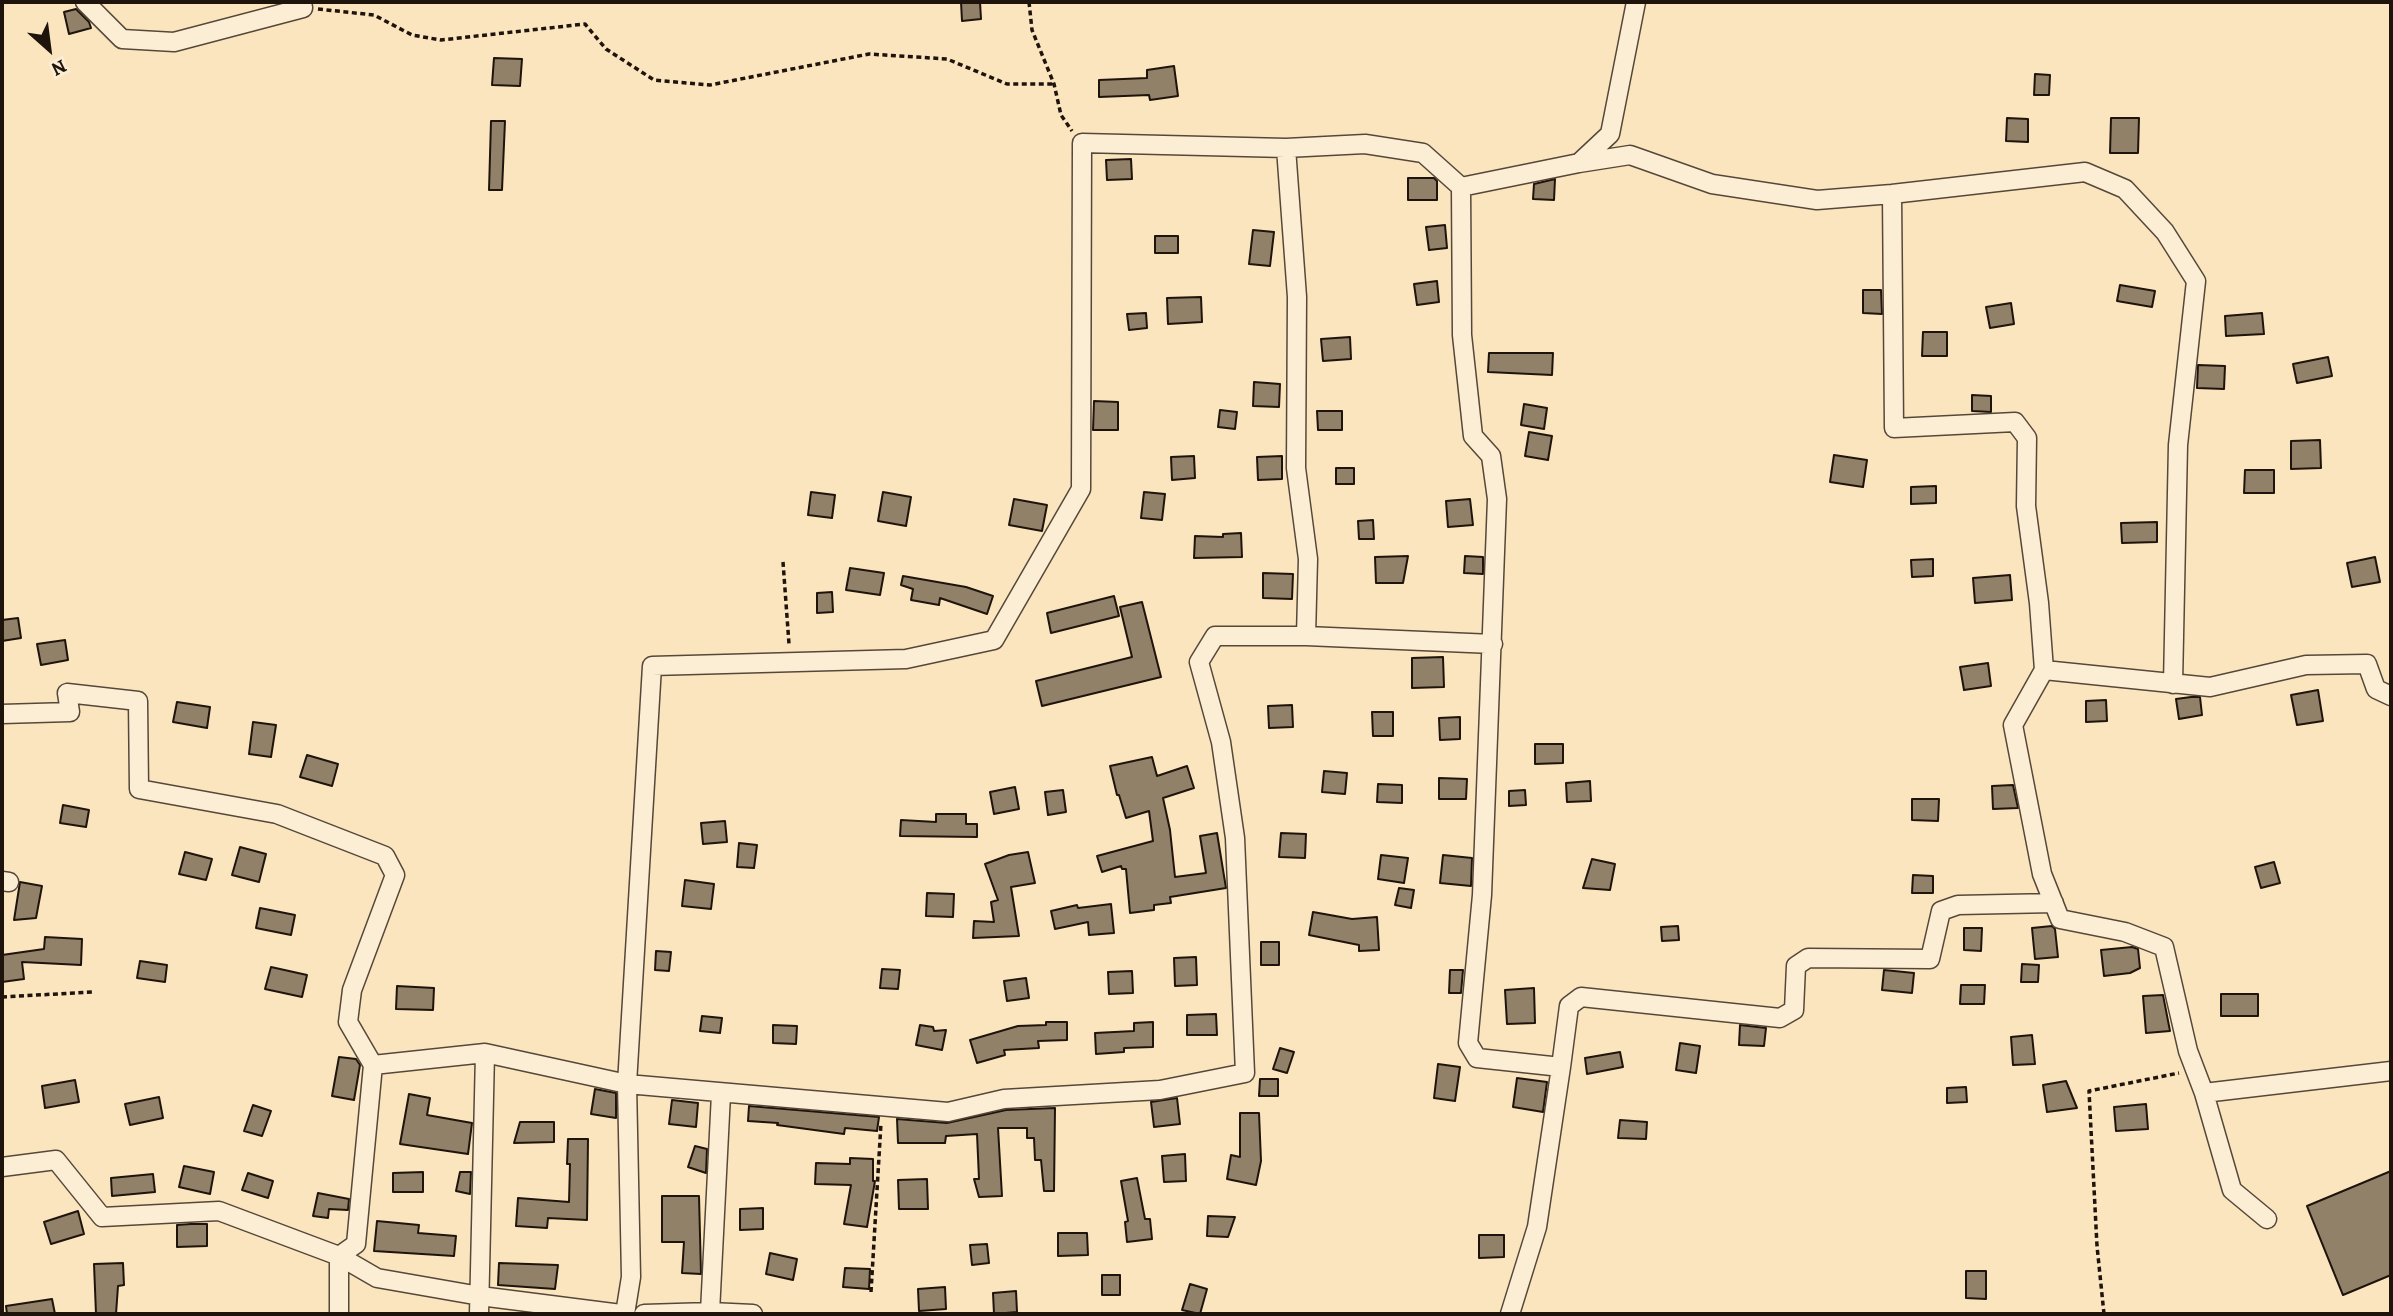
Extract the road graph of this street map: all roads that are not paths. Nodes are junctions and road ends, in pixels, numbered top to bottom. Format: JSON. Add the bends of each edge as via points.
{"nodes":[{"id":1,"x":85,"y":2,"type":"edge"},
{"id":2,"x":1636,"y":2,"type":"edge"},
{"id":3,"x":302,"y":5,"type":"edge"},
{"id":4,"x":1286,"y":148,"type":"junction"},
{"id":5,"x":1579,"y":163,"type":"junction"},
{"id":6,"x":1461,"y":187,"type":"junction"},
{"id":7,"x":1892,"y":194,"type":"junction"},
{"id":8,"x":1306,"y":636,"type":"junction"},
{"id":9,"x":1493,"y":644,"type":"junction"},
{"id":10,"x":2043,"y":670,"type":"junction"},
{"id":11,"x":2173,"y":684,"type":"junction"},
{"id":12,"x":2391,"y":696,"type":"edge"},
{"id":13,"x":2,"y":714,"type":"edge"},
{"id":14,"x":2054,"y":903,"type":"junction"},
{"id":15,"x":485,"y":1053,"type":"junction"},
{"id":16,"x":373,"y":1065,"type":"junction"},
{"id":17,"x":1560,"y":1067,"type":"junction"},
{"id":18,"x":2391,"y":1071,"type":"edge"},
{"id":19,"x":626,"y":1084,"type":"junction"},
{"id":20,"x":2204,"y":1093,"type":"junction"},
{"id":21,"x":721,"y":1094,"type":"junction"},
{"id":22,"x":2,"y":1167,"type":"edge"},
{"id":23,"x":2267,"y":1219,"type":"dead end"},
{"id":24,"x":339,"y":1256,"type":"junction"},
{"id":25,"x":479,"y":1305,"type":"edge"},
{"id":26,"x":710,"y":1312,"type":"junction"},
{"id":27,"x":339,"y":1314,"type":"edge"},
{"id":28,"x":623,"y":1314,"type":"edge"},
{"id":29,"x":644,"y":1314,"type":"edge"},
{"id":30,"x":747,"y":1314,"type":"edge"},
{"id":31,"x":753,"y":1314,"type":"edge"},
{"id":32,"x":1510,"y":1314,"type":"edge"}],
"edges":[{"from":1,"to":3,"type":"street","via":[[122,39],[174,41]]},
{"from":2,"to":5,"type":"street","via":[[1610,134]]},
{"from":4,"to":6,"type":"street","via":[[1365,144],[1423,153]]},
{"from":4,"to":8,"type":"street","via":[[1297,297],[1296,468],[1308,559]]},
{"from":4,"to":19,"type":"street","via":[[1082,143],[1081,489],[993,640],[906,659],[652,666]]},
{"from":5,"to":6,"type":"street"},
{"from":5,"to":7,"type":"street","via":[[1630,155],[1712,184],[1817,200]]},
{"from":6,"to":9,"type":"street","via":[[1462,335],[1473,436],[1491,456],[1497,499]]},
{"from":7,"to":10,"type":"street","via":[[1894,428],[2015,422],[2027,438],[2026,506]]},
{"from":7,"to":11,"type":"street","via":[[2085,172],[2125,189],[2165,233],[2196,281],[2178,445]]},
{"from":8,"to":9,"type":"street"},
{"from":8,"to":21,"type":"street","via":[[1215,636],[1199,662],[1221,742],[1235,838],[1245,1073],[1160,1090],[1004,1099],[948,1112]]},
{"from":9,"to":17,"type":"street","via":[[1482,895],[1468,1042],[1476,1058]]},
{"from":10,"to":11,"type":"street"},
{"from":10,"to":14,"type":"street","via":[[2013,725],[2042,874]]},
{"from":11,"to":12,"type":"street","via":[[2210,687],[2306,665],[2367,664],[2376,689]]},
{"from":13,"to":16,"type":"street","via":[[70,712],[67,693],[138,701],[139,789],[276,814],[385,856],[395,875],[352,990],[348,1022]]},
{"from":14,"to":17,"type":"street","via":[[1958,905],[1941,911],[1930,958],[1808,958],[1796,966],[1794,1010],[1780,1018],[1581,997],[1569,1006]]},
{"from":14,"to":20,"type":"street","via":[[2060,919],[2125,932],[2164,947],[2188,1051]]},
{"from":15,"to":16,"type":"street"},
{"from":15,"to":19,"type":"street"},
{"from":15,"to":25,"type":"street"},
{"from":16,"to":24,"type":"street","via":[[356,1244]]},
{"from":17,"to":32,"type":"street","via":[[1537,1227]]},
{"from":18,"to":20,"type":"street"},
{"from":19,"to":21,"type":"street"},
{"from":19,"to":28,"type":"street","via":[[631,1277]]},
{"from":20,"to":23,"type":"street","via":[[2232,1190]]},
{"from":21,"to":26,"type":"street"},
{"from":22,"to":24,"type":"street","via":[[55,1160],[103,1217],[219,1211]]},
{"from":24,"to":25,"type":"street","via":[[377,1278]]},
{"from":24,"to":27,"type":"street"},
{"from":25,"to":28,"type":"street"},
{"from":26,"to":29,"type":"street"},
{"from":26,"to":30,"type":"street"},
{"from":30,"to":31,"type":"street"}]}
